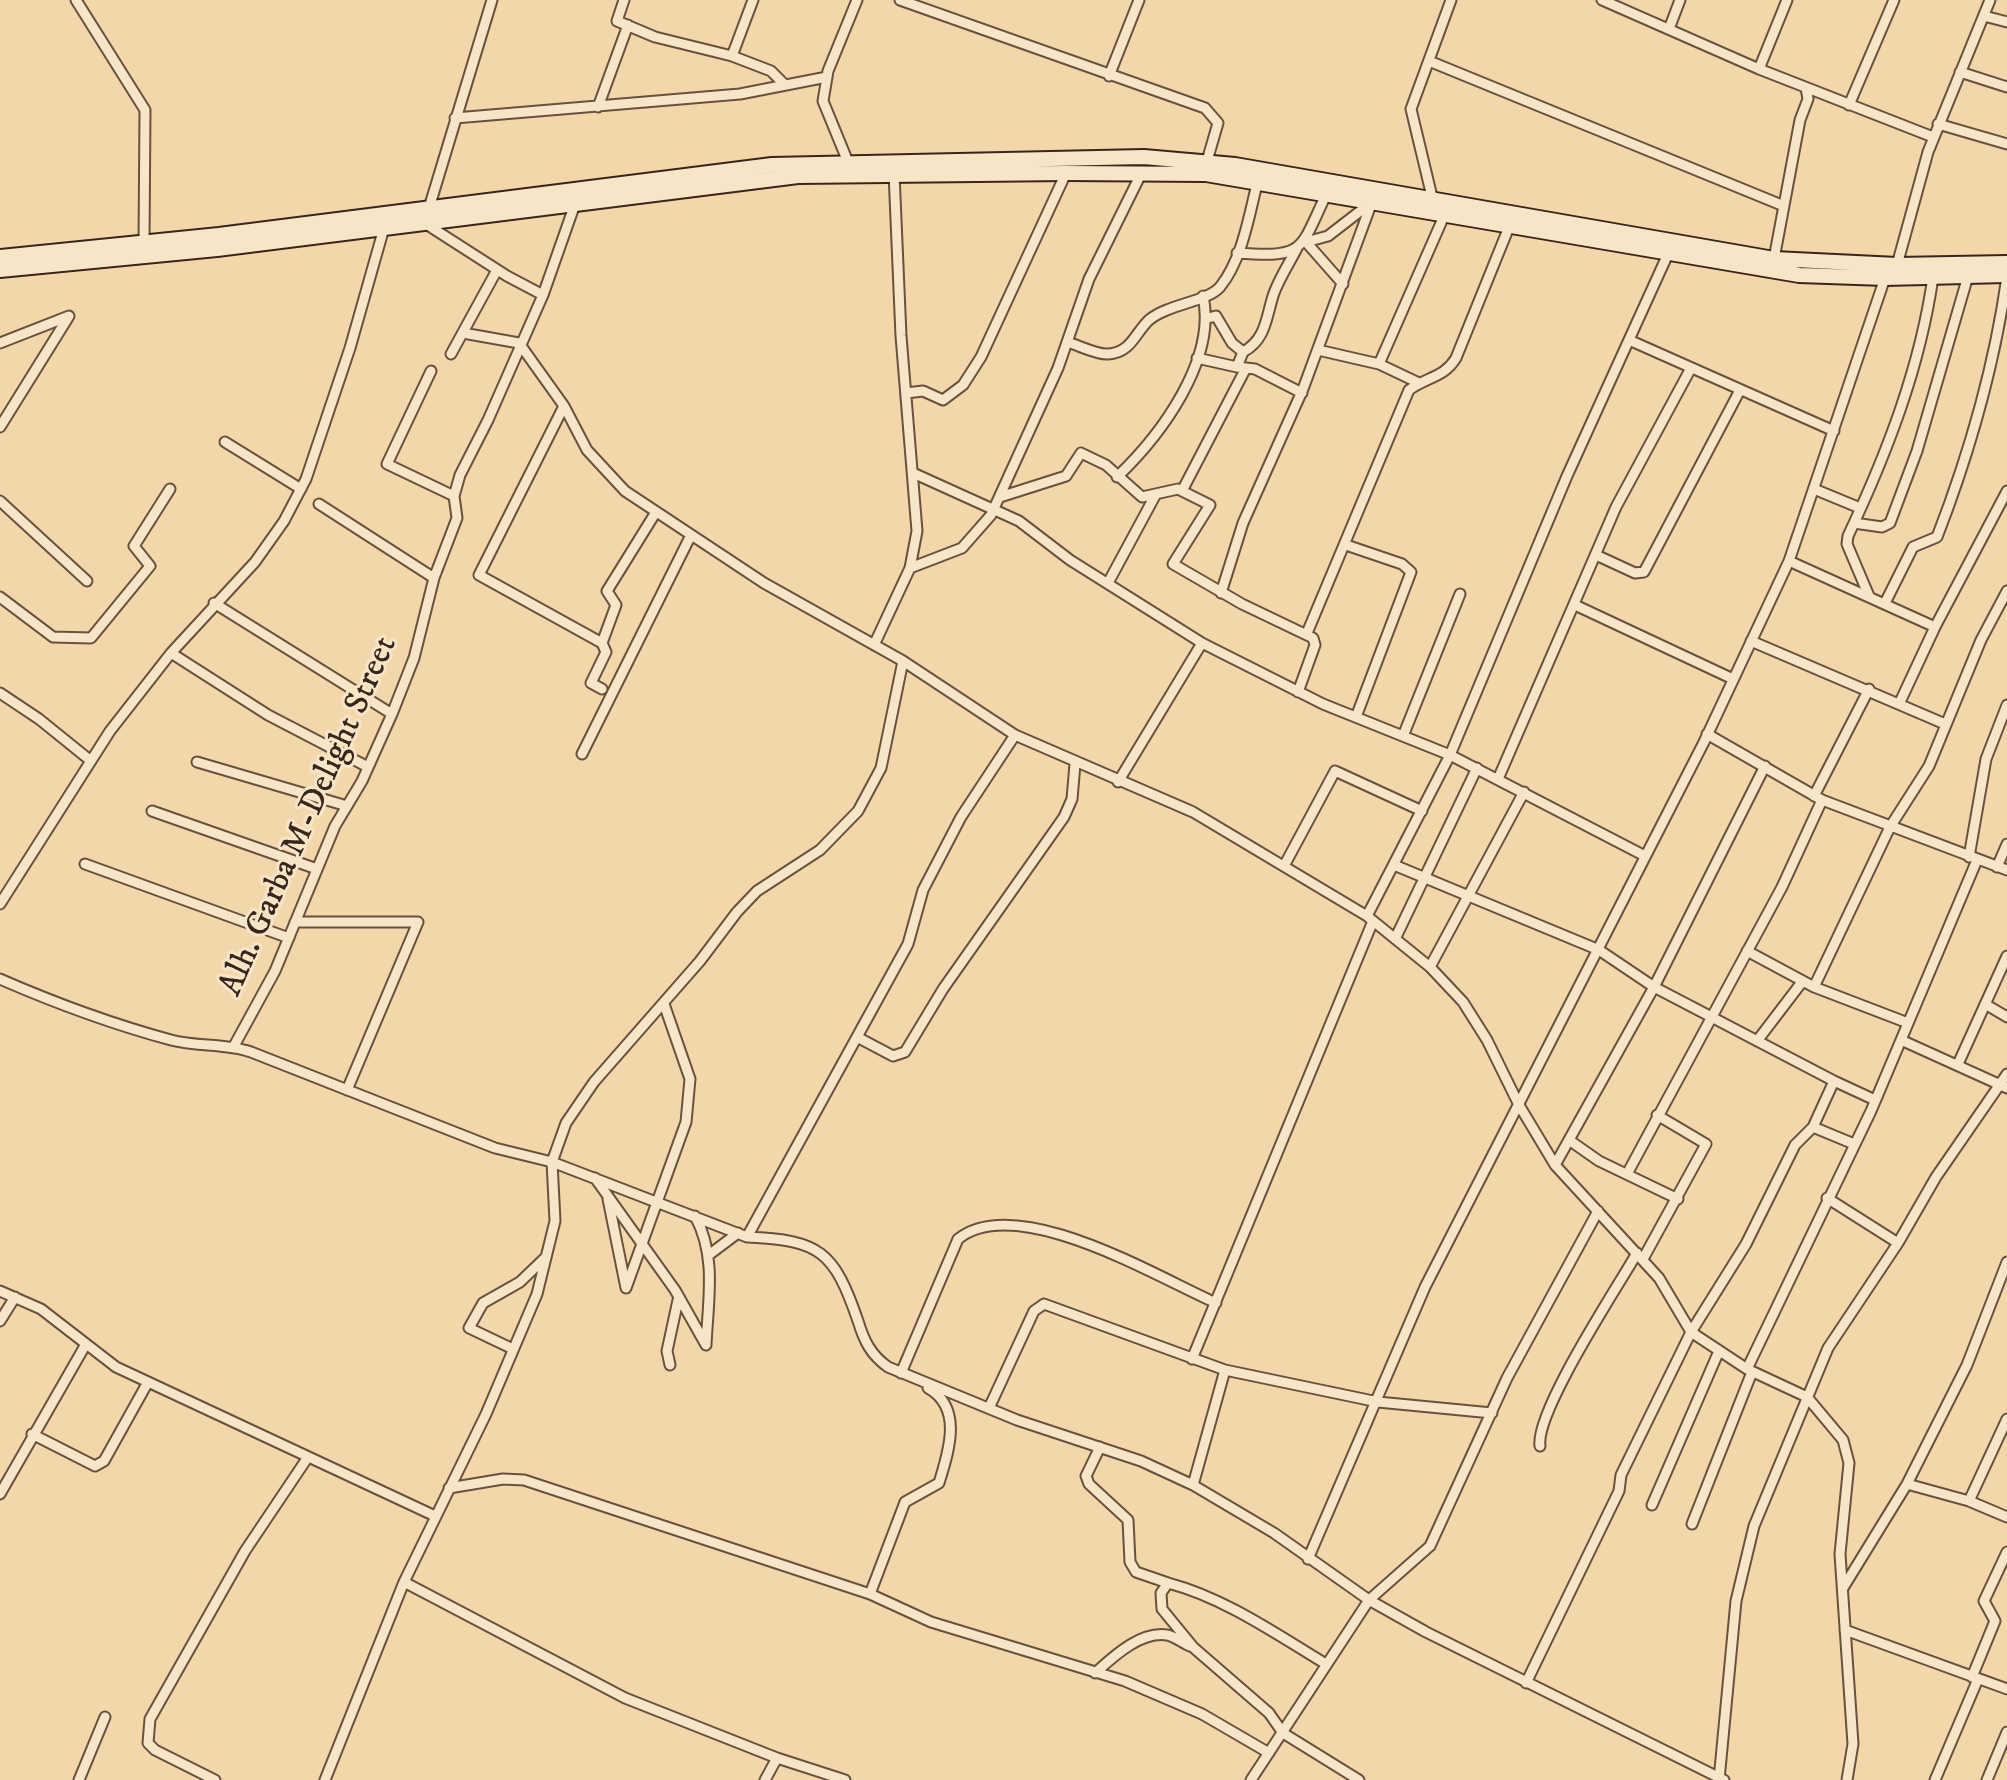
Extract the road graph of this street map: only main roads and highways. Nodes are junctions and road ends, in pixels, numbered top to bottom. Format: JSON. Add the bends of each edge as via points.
{"nodes":[{"id":1,"x":425,"y":213,"type":"junction"},
{"id":2,"x":0,"y":257,"type":"edge"},
{"id":3,"x":2007,"y":263,"type":"edge"},
{"id":4,"x":0,"y":270,"type":"edge"},
{"id":5,"x":2007,"y":276,"type":"edge"}],
"edges":[{"from":1,"to":2,"type":"main road"},
{"from":1,"to":3,"type":"main road","via":[[692,173],[848,162],[1130,157],[1207,161],[1774,259]]},
{"from":1,"to":4,"type":"main road","via":[[384,228]]},
{"from":1,"to":5,"type":"main road","via":[[575,204],[798,176],[1206,174],[1799,275]]}]}
